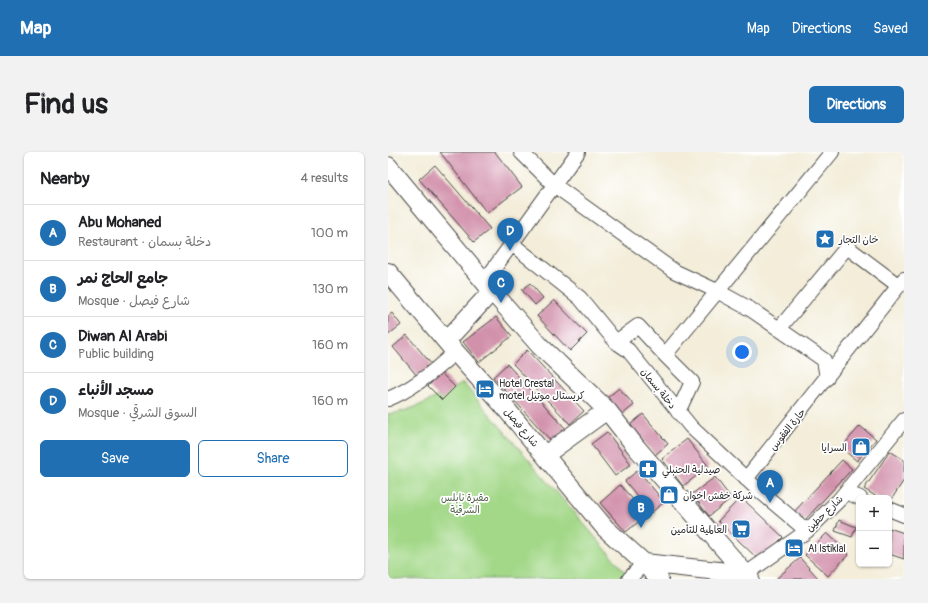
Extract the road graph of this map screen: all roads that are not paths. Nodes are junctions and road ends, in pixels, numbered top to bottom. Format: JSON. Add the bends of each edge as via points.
{"nodes":[{"id":1,"x":521,"y":152,"type":"edge"},
{"id":2,"x":578,"y":152,"type":"edge"},
{"id":3,"x":832,"y":152,"type":"edge"},
{"id":4,"x":388,"y":166,"type":"edge"},
{"id":5,"x":554,"y":185,"type":"junction"},
{"id":6,"x":512,"y":244,"type":"junction"},
{"id":7,"x":388,"y":272,"type":"edge"},
{"id":8,"x":901,"y":283,"type":"edge"},
{"id":9,"x":489,"y":286,"type":"junction"},
{"id":10,"x":717,"y":291,"type":"junction"},
{"id":11,"x":779,"y":329,"type":"junction"},
{"id":12,"x":616,"y":342,"type":"junction"},
{"id":13,"x":451,"y":346,"type":"junction"},
{"id":14,"x":665,"y":355,"type":"junction"},
{"id":15,"x":827,"y":378,"type":"junction"},
{"id":16,"x":388,"y":399,"type":"edge"},
{"id":17,"x":678,"y":412,"type":"junction"},
{"id":18,"x":611,"y":416,"type":"junction"},
{"id":19,"x":904,"y":420,"type":"edge"},
{"id":20,"x":549,"y":460,"type":"junction"},
{"id":21,"x":746,"y":479,"type":"junction"},
{"id":22,"x":846,"y":492,"type":"junction"},
{"id":23,"x":856,"y":496,"type":"edge"},
{"id":24,"x":892,"y":510,"type":"edge"},
{"id":25,"x":904,"y":515,"type":"edge"},
{"id":26,"x":807,"y":531,"type":"junction"},
{"id":27,"x":644,"y":563,"type":"junction"},
{"id":28,"x":748,"y":577,"type":"edge"},
{"id":29,"x":629,"y":579,"type":"edge"},
{"id":30,"x":659,"y":579,"type":"edge"},
{"id":31,"x":725,"y":579,"type":"edge"}],
"edges":[{"from":1,"to":5,"type":"street"},
{"from":2,"to":5,"type":"street"},
{"from":3,"to":10,"type":"street"},
{"from":4,"to":9,"type":"main road"},
{"from":5,"to":6,"type":"street"},
{"from":5,"to":10,"type":"street","via":[[674,271]]},
{"from":6,"to":9,"type":"street"},
{"from":6,"to":12,"type":"street","name":"دخلة بسمان","via":[[580,298]]},
{"from":7,"to":13,"type":"main road","name":"شارع فيصل"},
{"from":8,"to":11,"type":"street","via":[[847,247]]},
{"from":8,"to":15,"type":"street","name":"حارة الفقوس"},
{"from":9,"to":13,"type":"main road"},
{"from":9,"to":18,"type":"main road","via":[[540,346]]},
{"from":10,"to":11,"type":"street"},
{"from":10,"to":14,"type":"street"},
{"from":11,"to":15,"type":"street","via":[[824,360]]},
{"from":12,"to":14,"type":"street","via":[[638,326]]},
{"from":12,"to":17,"type":"street","name":"دخلة بسمان","via":[[628,350]]},
{"from":13,"to":16,"type":"street","via":[[437,369]]},
{"from":13,"to":20,"type":"main road","name":"شارع فيصل"},
{"from":14,"to":17,"type":"street","via":[[692,382]]},
{"from":15,"to":21,"type":"street","name":"حارة الفقوس"},
{"from":17,"to":21,"type":"street","name":"دخلة بسمان","via":[[691,428]]},
{"from":18,"to":20,"type":"main road"},
{"from":18,"to":28,"type":"main road"},
{"from":19,"to":22,"type":"street","name":"شارع حطين"},
{"from":20,"to":27,"type":"main road","name":"شارع فيصل","via":[[605,528]]},
{"from":21,"to":26,"type":"street","name":"دخلة بسمان"},
{"from":22,"to":23,"type":"street"},
{"from":22,"to":26,"type":"street","name":"شارع حطين"},
{"from":24,"to":25,"type":"street"},
{"from":26,"to":28,"type":"street","name":"شارع حطين"},
{"from":27,"to":28,"type":"main road"},
{"from":27,"to":29,"type":"street"},
{"from":27,"to":30,"type":"main road","name":"شارع فيصل"},
{"from":28,"to":31,"type":"main road"}]}
